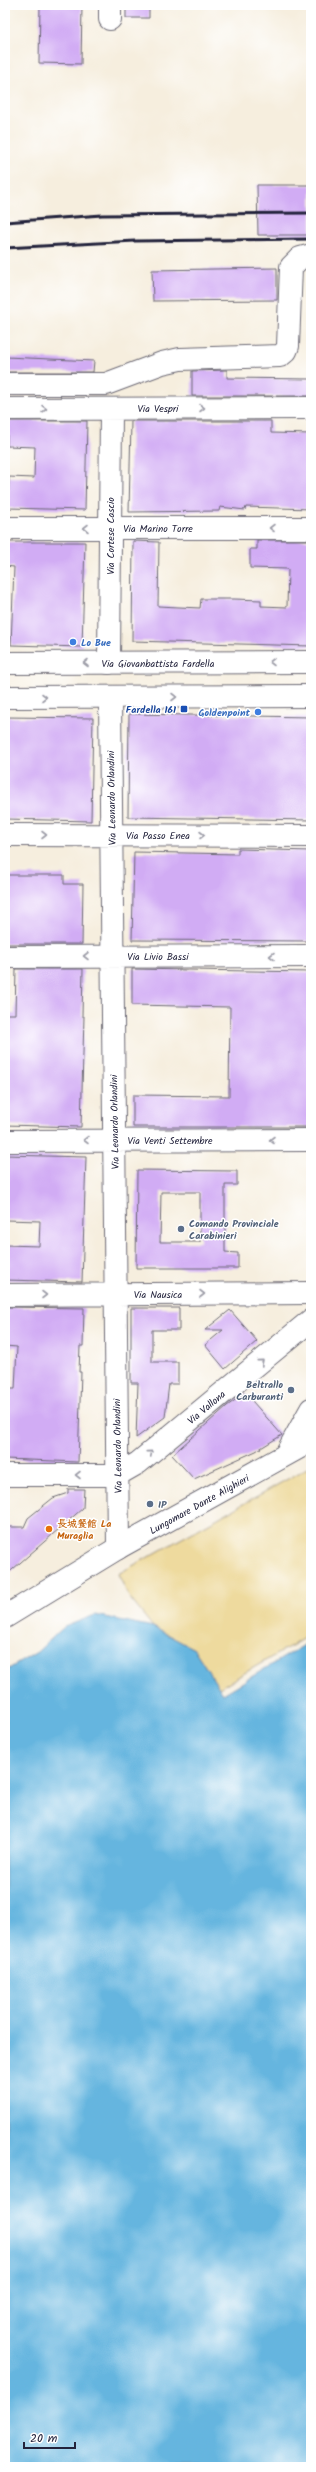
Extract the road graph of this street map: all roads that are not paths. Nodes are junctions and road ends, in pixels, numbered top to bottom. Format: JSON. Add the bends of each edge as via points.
{"nodes":[{"id":1,"x":311,"y":255,"type":"edge"},
{"id":2,"x":5,"y":384,"type":"edge"},
{"id":3,"x":311,"y":408,"type":"edge"},
{"id":4,"x":5,"y":409,"type":"edge"},
{"id":5,"x":111,"y":409,"type":"junction"},
{"id":6,"x":5,"y":528,"type":"edge"},
{"id":7,"x":110,"y":528,"type":"junction"},
{"id":8,"x":311,"y":528,"type":"edge"},
{"id":9,"x":311,"y":662,"type":"edge"},
{"id":10,"x":5,"y":663,"type":"edge"},
{"id":11,"x":109,"y":663,"type":"junction"},
{"id":12,"x":311,"y":696,"type":"edge"},
{"id":13,"x":5,"y":697,"type":"edge"},
{"id":14,"x":110,"y":697,"type":"junction"},
{"id":15,"x":5,"y":835,"type":"edge"},
{"id":16,"x":112,"y":835,"type":"junction"},
{"id":17,"x":311,"y":836,"type":"edge"},
{"id":18,"x":5,"y":956,"type":"edge"},
{"id":19,"x":113,"y":956,"type":"junction"},
{"id":20,"x":311,"y":956,"type":"edge"},
{"id":21,"x":5,"y":1140,"type":"edge"},
{"id":22,"x":114,"y":1140,"type":"junction"},
{"id":23,"x":311,"y":1140,"type":"edge"},
{"id":24,"x":311,"y":1293,"type":"edge"},
{"id":25,"x":116,"y":1294,"type":"junction"},
{"id":26,"x":5,"y":1295,"type":"edge"},
{"id":27,"x":311,"y":1320,"type":"edge"},
{"id":28,"x":311,"y":1409,"type":"edge"},
{"id":29,"x":311,"y":1441,"type":"edge"},
{"id":30,"x":286,"y":1454,"type":"junction"},
{"id":31,"x":5,"y":1475,"type":"edge"},
{"id":32,"x":117,"y":1475,"type":"junction"},
{"id":33,"x":118,"y":1548,"type":"junction"},
{"id":34,"x":5,"y":1618,"type":"edge"}],
"edges":[{"from":1,"to":2,"type":"street","via":[[300,258],[291,267],[288,346],[280,356],[180,359],[106,384]]},
{"from":5,"to":3,"type":"street","name":"Via Vespri","one_way":true},
{"from":4,"to":5,"type":"street","name":"Via Vespri","one_way":true},
{"from":5,"to":7,"type":"street","name":"Via Cortese Cascio"},
{"from":7,"to":6,"type":"street","name":"Via Marino Torre","one_way":true},
{"from":8,"to":7,"type":"street","name":"Via Marino Torre","one_way":true},
{"from":7,"to":11,"type":"street","name":"Via Cortese Cascio"},
{"from":9,"to":11,"type":"street","name":"Via Giovanbattista Fardella","one_way":true},
{"from":11,"to":10,"type":"street","name":"Via Giovanbattista Fardella","one_way":true},
{"from":14,"to":12,"type":"street","one_way":true},
{"from":13,"to":14,"type":"street","one_way":true},
{"from":14,"to":16,"type":"street","name":"Via Leonardo Orlandini"},
{"from":15,"to":16,"type":"street","name":"Via Passo Enea","one_way":true},
{"from":16,"to":17,"type":"street","name":"Via Passo Enea","one_way":true},
{"from":16,"to":19,"type":"street","name":"Via Leonardo Orlandini"},
{"from":19,"to":18,"type":"street","name":"Via Livio Bassi","one_way":true},
{"from":20,"to":19,"type":"street","name":"Via Livio Bassi","one_way":true},
{"from":19,"to":22,"type":"street","name":"Via Leonardo Orlandini"},
{"from":22,"to":21,"type":"street","name":"Via Venti Settembre","one_way":true},
{"from":23,"to":22,"type":"street","name":"Via Venti Settembre","one_way":true},
{"from":22,"to":25,"type":"street","name":"Via Leonardo Orlandini"},
{"from":25,"to":24,"type":"street","name":"Via Nausica","one_way":true},
{"from":26,"to":25,"type":"street","name":"Via Nausica","one_way":true},
{"from":25,"to":32,"type":"street","name":"Via Leonardo Orlandini"},
{"from":32,"to":27,"type":"street","name":"Via Vallona","one_way":true,"via":[[138,1463]]},
{"from":28,"to":30,"type":"street"},
{"from":29,"to":30,"type":"street","name":"Lungomare Dante Alighieri"},
{"from":30,"to":33,"type":"street","name":"Lungomare Dante Alighieri"},
{"from":32,"to":31,"type":"street","one_way":true},
{"from":32,"to":33,"type":"street","name":"Via Leonardo Orlandini"},
{"from":33,"to":34,"type":"street","name":"Lungomare Dante Alighieri"}]}
